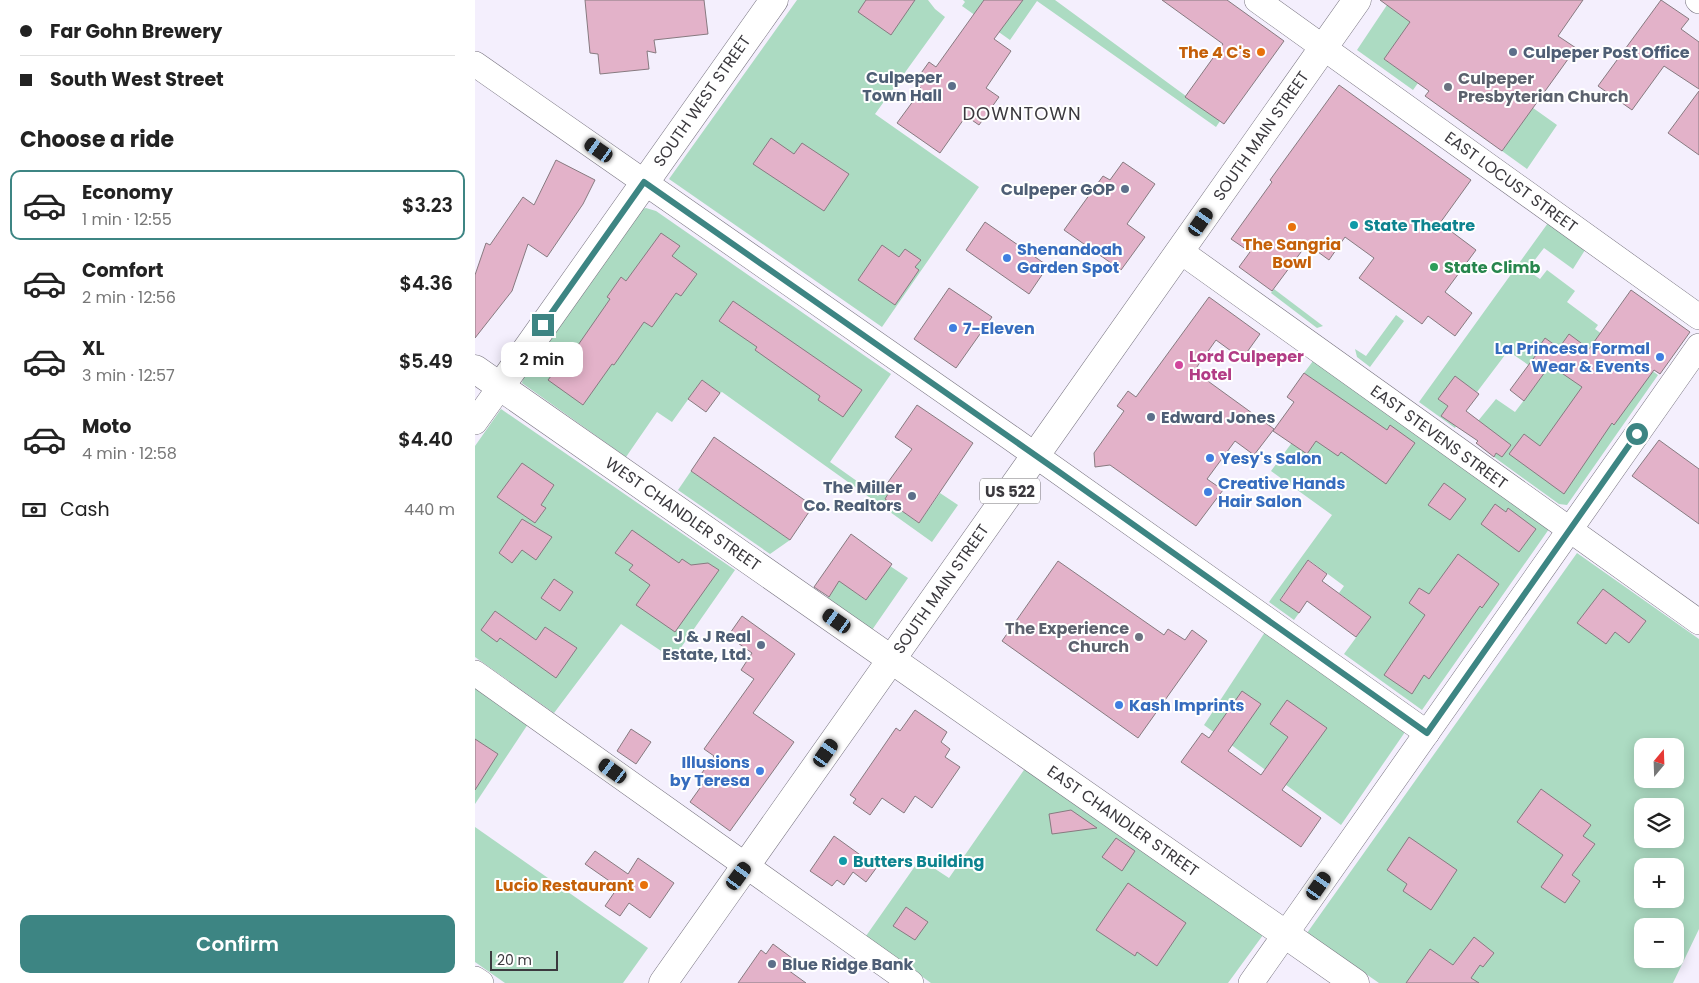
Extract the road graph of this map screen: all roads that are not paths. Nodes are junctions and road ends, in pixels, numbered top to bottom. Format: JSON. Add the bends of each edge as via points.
{"nodes":[{"id":1,"x":773,"y":0,"type":"edge"},
{"id":2,"x":1257,"y":0,"type":"edge"},
{"id":3,"x":1357,"y":0,"type":"edge"},
{"id":4,"x":1323,"y":48,"type":"junction"},
{"id":5,"x":475,"y":64,"type":"edge"},
{"id":6,"x":644,"y":182,"type":"junction"},
{"id":7,"x":1180,"y":251,"type":"junction"},
{"id":8,"x":1699,"y":317,"type":"edge"},
{"id":9,"x":1699,"y":346,"type":"edge"},
{"id":10,"x":475,"y":369,"type":"edge"},
{"id":11,"x":500,"y":387,"type":"junction"},
{"id":12,"x":475,"y":422,"type":"edge"},
{"id":13,"x":1036,"y":455,"type":"junction"},
{"id":14,"x":1569,"y":531,"type":"junction"},
{"id":15,"x":1699,"y":622,"type":"edge"},
{"id":16,"x":891,"y":660,"type":"junction"},
{"id":17,"x":475,"y":674,"type":"edge"},
{"id":18,"x":1427,"y":733,"type":"junction"},
{"id":19,"x":746,"y":866,"type":"junction"},
{"id":20,"x":1285,"y":934,"type":"junction"},
{"id":21,"x":475,"y":979,"type":"edge"},
{"id":22,"x":481,"y":983,"type":"edge"},
{"id":23,"x":663,"y":983,"type":"edge"},
{"id":24,"x":911,"y":983,"type":"edge"},
{"id":25,"x":1251,"y":983,"type":"edge"},
{"id":26,"x":1355,"y":983,"type":"edge"}],
"edges":[{"from":1,"to":6,"type":"street","name":"SOUTH WEST STREET"},
{"from":2,"to":4,"type":"street","name":"EAST LOCUST STREET"},
{"from":3,"to":4,"type":"street","name":"SOUTH MAIN STREET","number":"US 522"},
{"from":4,"to":7,"type":"street","name":"SOUTH MAIN STREET","number":"US 522"},
{"from":4,"to":8,"type":"street","name":"EAST LOCUST STREET"},
{"from":5,"to":6,"type":"street"},
{"from":6,"to":11,"type":"street","name":"SOUTH WEST STREET"},
{"from":6,"to":13,"type":"street"},
{"from":7,"to":13,"type":"street","name":"SOUTH MAIN STREET","number":"US 522"},
{"from":7,"to":14,"type":"street","name":"EAST STEVENS STREET"},
{"from":9,"to":14,"type":"street"},
{"from":10,"to":11,"type":"street","name":"WEST CHANDLER STREET"},
{"from":11,"to":12,"type":"street","name":"SOUTH WEST STREET"},
{"from":11,"to":16,"type":"street","name":"WEST CHANDLER STREET"},
{"from":13,"to":16,"type":"street","name":"SOUTH MAIN STREET","number":"US 522"},
{"from":13,"to":18,"type":"street"},
{"from":14,"to":15,"type":"street","name":"EAST STEVENS STREET"},
{"from":14,"to":18,"type":"street"},
{"from":16,"to":19,"type":"street","name":"SOUTH MAIN STREET","number":"US 522"},
{"from":16,"to":20,"type":"street","name":"EAST CHANDLER STREET"},
{"from":17,"to":19,"type":"street"},
{"from":18,"to":20,"type":"street"},
{"from":19,"to":23,"type":"street","name":"SOUTH MAIN STREET","number":"US 522"},
{"from":19,"to":24,"type":"street"},
{"from":20,"to":25,"type":"street"},
{"from":20,"to":26,"type":"street","name":"EAST CHANDLER STREET"},
{"from":21,"to":22,"type":"street"}]}
